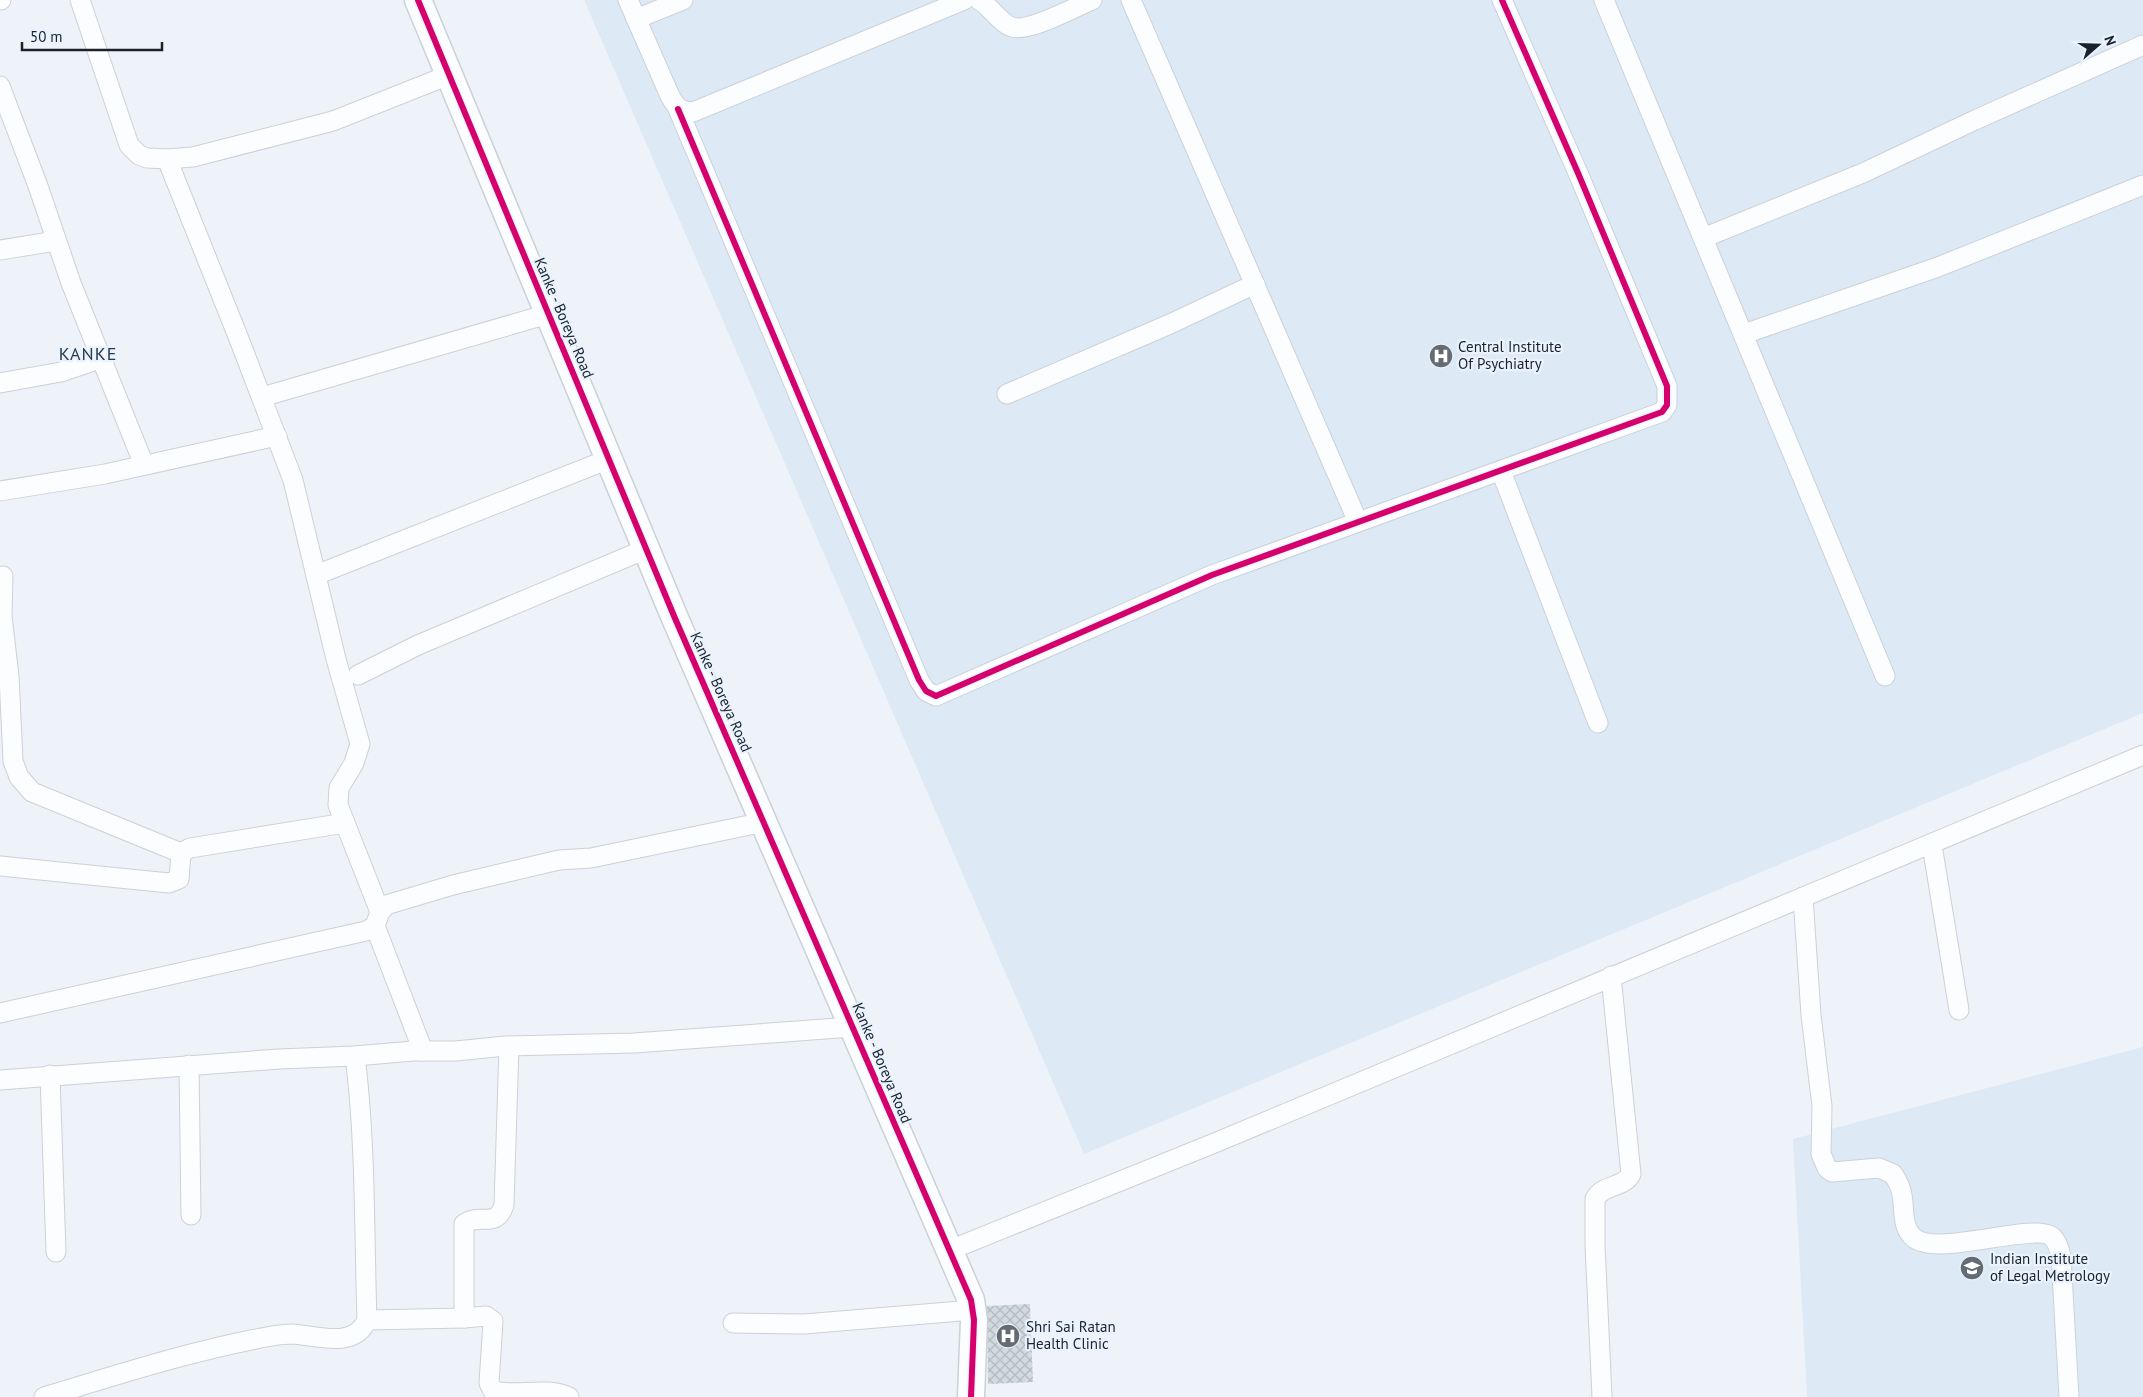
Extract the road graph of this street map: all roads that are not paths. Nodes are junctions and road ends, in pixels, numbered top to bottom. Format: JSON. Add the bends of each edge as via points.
{"nodes":[{"id":1,"x":80,"y":0,"type":"edge"},
{"id":2,"x":418,"y":0,"type":"edge"},
{"id":3,"x":628,"y":0,"type":"edge"},
{"id":4,"x":683,"y":0,"type":"edge"},
{"id":5,"x":964,"y":0,"type":"edge"},
{"id":6,"x":979,"y":0,"type":"edge"},
{"id":7,"x":1092,"y":0,"type":"edge"},
{"id":8,"x":1131,"y":0,"type":"edge"},
{"id":9,"x":1502,"y":0,"type":"edge"},
{"id":10,"x":1604,"y":0,"type":"edge"},
{"id":11,"x":636,"y":19,"type":"junction"},
{"id":12,"x":2143,"y":45,"type":"edge"},
{"id":13,"x":449,"y":75,"type":"junction"},
{"id":14,"x":0,"y":86,"type":"edge"},
{"id":15,"x":678,"y":109,"type":"junction"},
{"id":16,"x":167,"y":159,"type":"junction"},
{"id":17,"x":2143,"y":185,"type":"edge"},
{"id":18,"x":1703,"y":238,"type":"junction"},
{"id":19,"x":56,"y":241,"type":"junction"},
{"id":20,"x":0,"y":250,"type":"edge"},
{"id":21,"x":1255,"y":284,"type":"junction"},
{"id":22,"x":548,"y":314,"type":"junction"},
{"id":23,"x":1744,"y":334,"type":"junction"},
{"id":24,"x":102,"y":358,"type":"junction"},
{"id":25,"x":0,"y":383,"type":"edge"},
{"id":26,"x":1006,"y":394,"type":"dead end"},
{"id":27,"x":262,"y":397,"type":"junction"},
{"id":28,"x":277,"y":436,"type":"junction"},
{"id":29,"x":609,"y":459,"type":"junction"},
{"id":30,"x":144,"y":465,"type":"junction"},
{"id":31,"x":1501,"y":471,"type":"junction"},
{"id":32,"x":0,"y":491,"type":"edge"},
{"id":33,"x":1358,"y":522,"type":"junction"},
{"id":34,"x":646,"y":549,"type":"junction"},
{"id":35,"x":316,"y":575,"type":"junction"},
{"id":36,"x":3,"y":576,"type":"dead end"},
{"id":37,"x":358,"y":675,"type":"dead end"},
{"id":38,"x":1885,"y":676,"type":"dead end"},
{"id":39,"x":1598,"y":723,"type":"dead end"},
{"id":40,"x":2143,"y":755,"type":"edge"},
{"id":41,"x":764,"y":822,"type":"junction"},
{"id":42,"x":345,"y":823,"type":"junction"},
{"id":43,"x":1932,"y":845,"type":"junction"},
{"id":44,"x":181,"y":853,"type":"junction"},
{"id":45,"x":0,"y":866,"type":"edge"},
{"id":46,"x":1803,"y":897,"type":"junction"},
{"id":47,"x":378,"y":919,"type":"junction"},
{"id":48,"x":1611,"y":976,"type":"junction"},
{"id":49,"x":1959,"y":1010,"type":"dead end"},
{"id":50,"x":0,"y":1013,"type":"edge"},
{"id":51,"x":852,"y":1027,"type":"junction"},
{"id":52,"x":509,"y":1046,"type":"junction"},
{"id":53,"x":423,"y":1051,"type":"junction"},
{"id":54,"x":355,"y":1056,"type":"junction"},
{"id":55,"x":189,"y":1065,"type":"junction"},
{"id":56,"x":50,"y":1075,"type":"junction"},
{"id":57,"x":0,"y":1080,"type":"edge"},
{"id":58,"x":191,"y":1215,"type":"dead end"},
{"id":59,"x":950,"y":1250,"type":"junction"},
{"id":60,"x":56,"y":1252,"type":"dead end"},
{"id":61,"x":973,"y":1310,"type":"junction"},
{"id":62,"x":464,"y":1318,"type":"junction"},
{"id":63,"x":366,"y":1320,"type":"junction"},
{"id":64,"x":733,"y":1323,"type":"dead end"},
{"id":65,"x":44,"y":1397,"type":"edge"},
{"id":66,"x":569,"y":1397,"type":"edge"},
{"id":67,"x":971,"y":1397,"type":"edge"},
{"id":68,"x":1602,"y":1397,"type":"edge"},
{"id":69,"x":2069,"y":1397,"type":"edge"}],
"edges":[{"from":1,"to":16,"type":"street","via":[[130,145],[139,155]]},
{"from":2,"to":13,"type":"street","name":"Kanke - Boreya Road"},
{"from":3,"to":11,"type":"street"},
{"from":4,"to":11,"type":"street"},
{"from":5,"to":15,"type":"street","via":[[693,112]]},
{"from":6,"to":7,"type":"street","via":[[1007,25],[1020,28]]},
{"from":8,"to":21,"type":"street"},
{"from":9,"to":31,"type":"street","via":[[1582,182],[1669,396],[1662,412],[1652,418]]},
{"from":10,"to":18,"type":"street"},
{"from":11,"to":15,"type":"street"},
{"from":12,"to":18,"type":"street","via":[[1862,173]]},
{"from":13,"to":16,"type":"street","via":[[333,120],[193,157]]},
{"from":13,"to":22,"type":"street","name":"Kanke - Boreya Road"},
{"from":14,"to":19,"type":"street"},
{"from":15,"to":33,"type":"street","via":[[919,680],[931,695],[943,694],[1009,666],[1212,575]]},
{"from":16,"to":27,"type":"street"},
{"from":17,"to":23,"type":"street","via":[[1938,267]]},
{"from":18,"to":23,"type":"street"},
{"from":19,"to":20,"type":"street"},
{"from":19,"to":24,"type":"street"},
{"from":21,"to":26,"type":"street"},
{"from":21,"to":33,"type":"street"},
{"from":22,"to":27,"type":"street"},
{"from":22,"to":29,"type":"street","name":"Kanke - Boreya Road"},
{"from":23,"to":38,"type":"street"},
{"from":24,"to":25,"type":"street","via":[[54,374]]},
{"from":24,"to":30,"type":"street"},
{"from":27,"to":28,"type":"street"},
{"from":28,"to":30,"type":"street"},
{"from":28,"to":35,"type":"street","via":[[293,480]]},
{"from":29,"to":34,"type":"street","name":"Kanke - Boreya Road"},
{"from":29,"to":35,"type":"street"},
{"from":30,"to":32,"type":"street"},
{"from":31,"to":33,"type":"street"},
{"from":31,"to":39,"type":"street"},
{"from":34,"to":37,"type":"street","via":[[418,645]]},
{"from":34,"to":41,"type":"street","name":"Kanke - Boreya Road"},
{"from":35,"to":42,"type":"street","via":[[360,744],[339,788],[338,805]]},
{"from":36,"to":44,"type":"street","via":[[2,616],[13,761],[19,777],[32,792]]},
{"from":40,"to":43,"type":"street"},
{"from":41,"to":47,"type":"street","via":[[591,858],[558,860],[522,868],[391,903]]},
{"from":41,"to":51,"type":"street","name":"Kanke - Boreya Road"},
{"from":42,"to":44,"type":"street","via":[[198,846]]},
{"from":42,"to":47,"type":"street"},
{"from":43,"to":46,"type":"street"},
{"from":43,"to":49,"type":"street"},
{"from":44,"to":45,"type":"street","via":[[179,879],[169,883]]},
{"from":46,"to":48,"type":"street"},
{"from":46,"to":69,"type":"street","via":[[1811,1015],[1822,1106],[1823,1162],[1832,1172],[1879,1168],[1893,1174],[1902,1194],[1906,1227],[1919,1241],[1930,1244],[2042,1232],[2051,1236],[2061,1256]]},
{"from":47,"to":50,"type":"street","via":[[366,931]]},
{"from":47,"to":53,"type":"street"},
{"from":48,"to":59,"type":"street"},
{"from":48,"to":68,"type":"street","via":[[1631,1169],[1630,1178],[1602,1191],[1595,1198]]},
{"from":51,"to":52,"type":"street","via":[[634,1043]]},
{"from":51,"to":59,"type":"street","name":"Kanke - Boreya Road"},
{"from":52,"to":53,"type":"street"},
{"from":52,"to":62,"type":"street","via":[[504,1205],[502,1214],[497,1218],[469,1220],[464,1224]]},
{"from":53,"to":54,"type":"street"},
{"from":54,"to":55,"type":"street"},
{"from":54,"to":63,"type":"street","via":[[360,1095]]},
{"from":55,"to":56,"type":"street"},
{"from":55,"to":58,"type":"street"},
{"from":56,"to":57,"type":"street"},
{"from":56,"to":60,"type":"street"},
{"from":59,"to":61,"type":"street","name":"Kanke - Boreya Road"},
{"from":61,"to":64,"type":"street","via":[[804,1324]]},
{"from":61,"to":67,"type":"street","name":"Kanke - Boreya Road"},
{"from":62,"to":63,"type":"street"},
{"from":62,"to":66,"type":"street","via":[[486,1316],[493,1321],[489,1383],[493,1391]]},
{"from":63,"to":65,"type":"street","via":[[363,1329],[347,1338],[284,1334],[218,1346]]}]}
